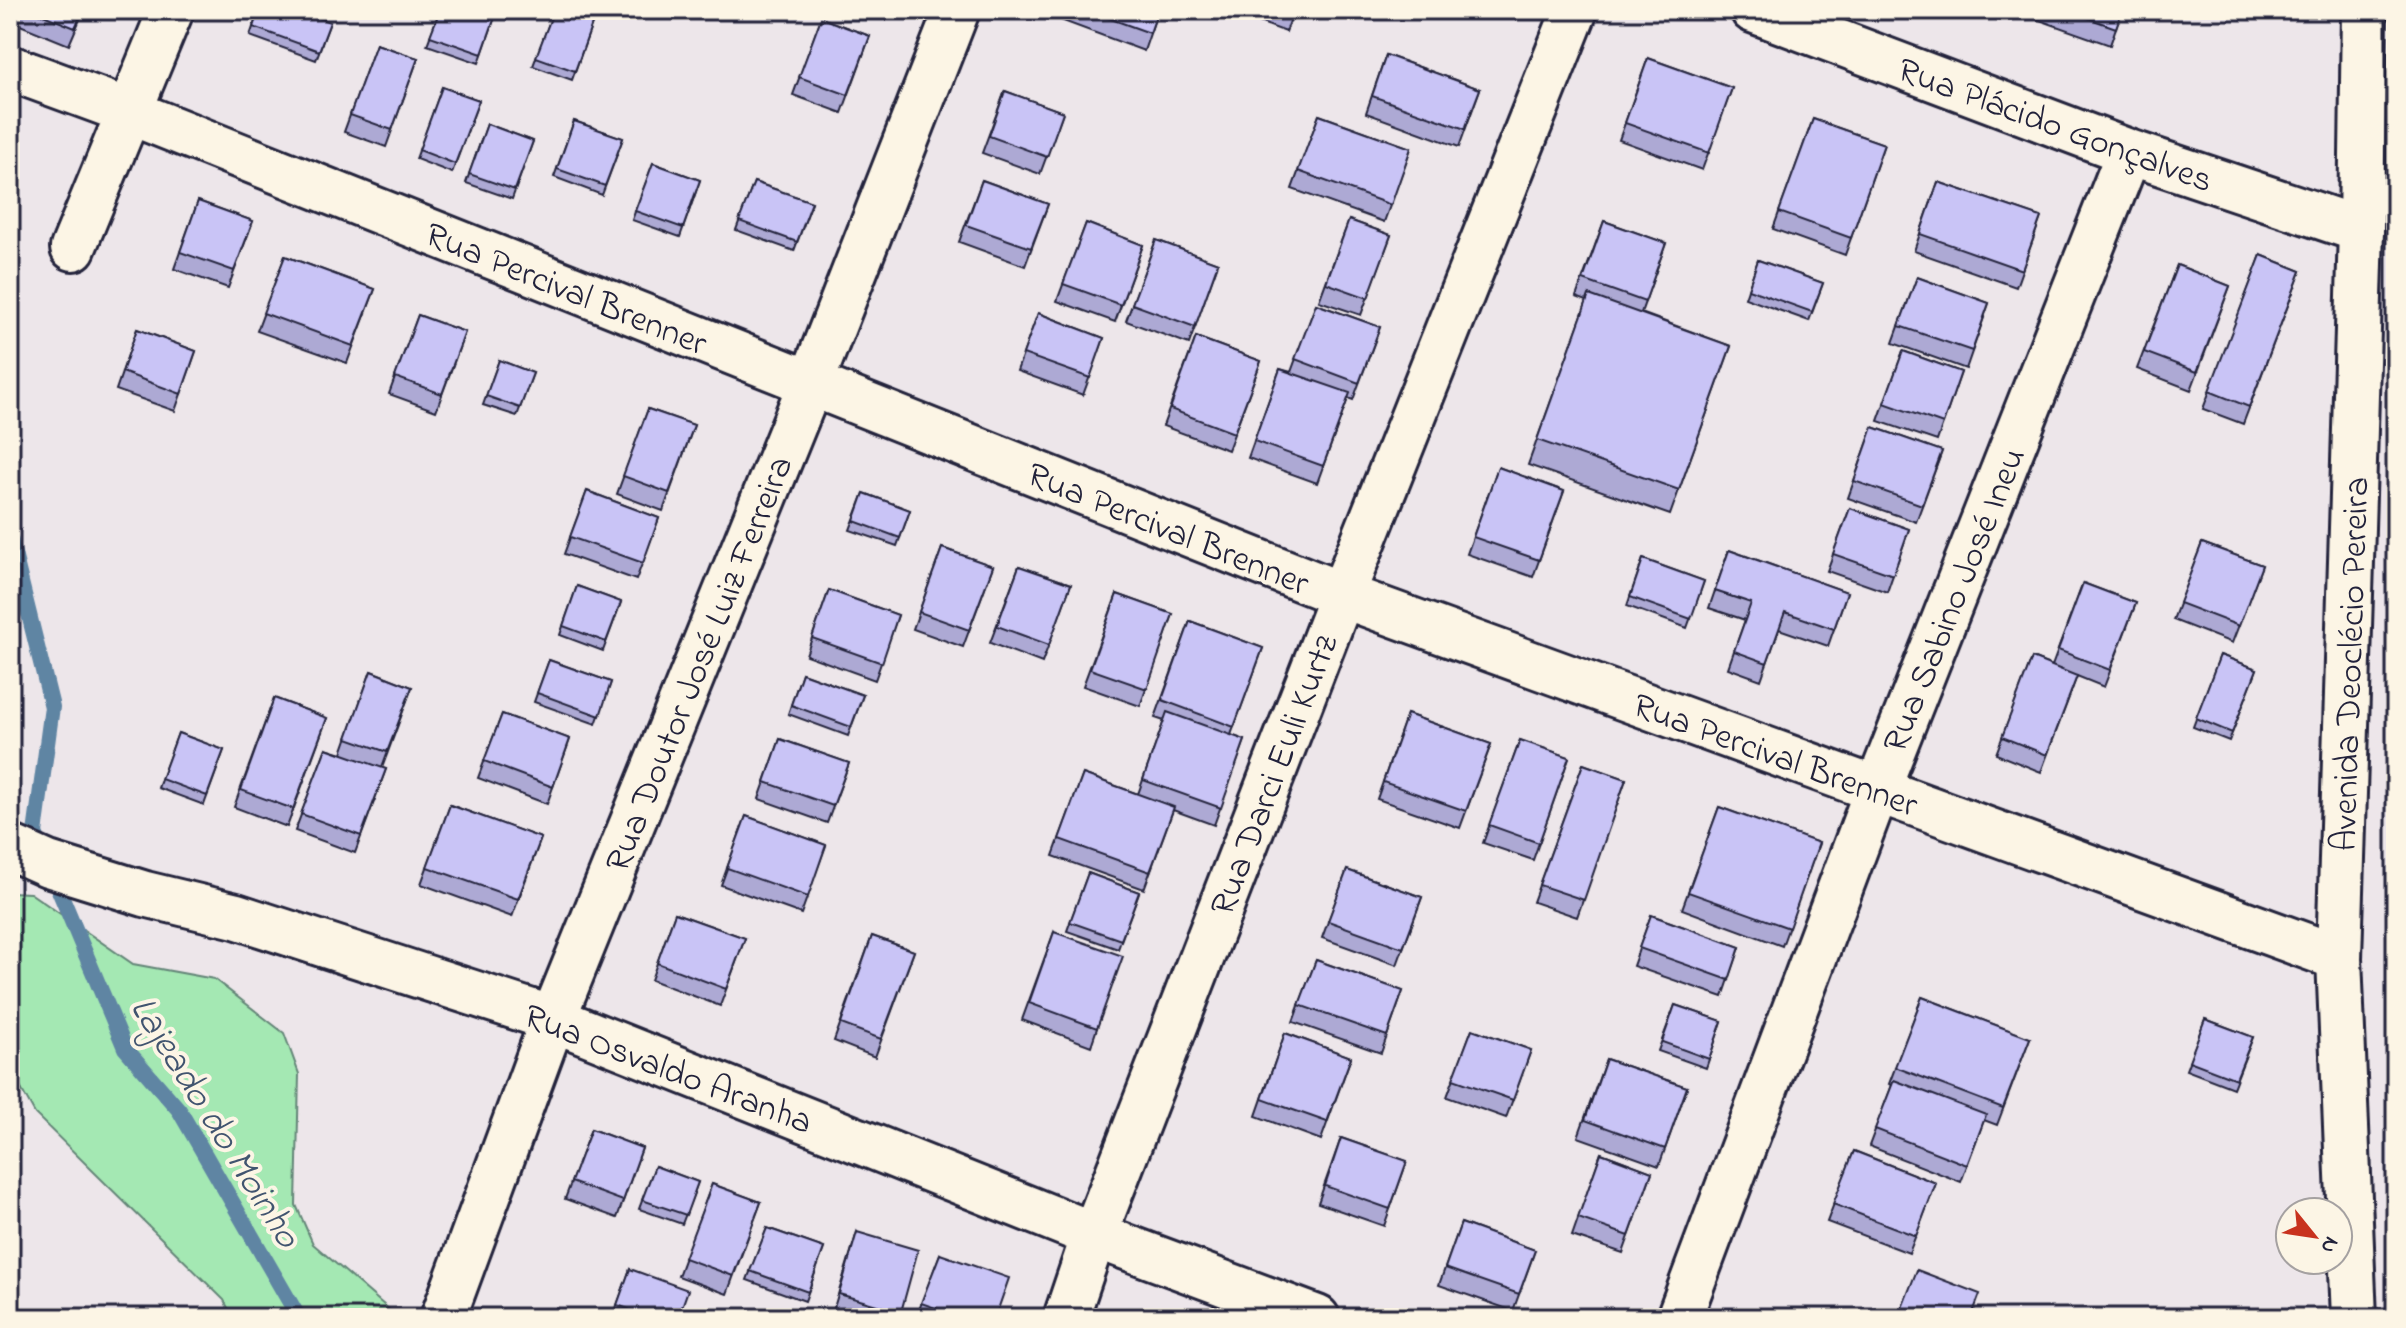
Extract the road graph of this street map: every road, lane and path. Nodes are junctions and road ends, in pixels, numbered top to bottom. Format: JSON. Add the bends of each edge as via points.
{"nodes":[{"id":1,"x":171,"y":10,"type":"edge"},
{"id":2,"x":957,"y":10,"type":"edge"},
{"id":3,"x":1575,"y":10,"type":"edge"},
{"id":4,"x":1753,"y":10,"type":"edge"},
{"id":5,"x":2364,"y":10,"type":"edge"},
{"id":6,"x":10,"y":68,"type":"edge"},
{"id":7,"x":130,"y":112,"type":"junction"},
{"id":8,"x":2129,"y":152,"type":"junction"},
{"id":9,"x":2361,"y":230,"type":"junction"},
{"id":10,"x":73,"y":248,"type":"dead end"},
{"id":11,"x":810,"y":385,"type":"junction"},
{"id":12,"x":1342,"y":595,"type":"junction"},
{"id":13,"x":1877,"y":790,"type":"junction"},
{"id":14,"x":10,"y":847,"type":"edge"},
{"id":15,"x":2339,"y":958,"type":"junction"},
{"id":16,"x":553,"y":1019,"type":"junction"},
{"id":17,"x":1094,"y":1235,"type":"junction"},
{"id":18,"x":443,"y":1318,"type":"edge"},
{"id":19,"x":1066,"y":1318,"type":"edge"},
{"id":20,"x":1317,"y":1318,"type":"edge"},
{"id":21,"x":1679,"y":1318,"type":"edge"},
{"id":22,"x":2354,"y":1318,"type":"edge"}],
"edges":[{"from":1,"to":7,"type":"street"},
{"from":2,"to":11,"type":"street","name":"Rua Doutor José Luiz Ferreira"},
{"from":3,"to":12,"type":"street","name":"Rua Darci Euli Kurtz"},
{"from":4,"to":8,"type":"street","name":"Rua Plácido Gonçalves"},
{"from":5,"to":9,"type":"street","name":"Avenida Deoclécio Pereira"},
{"from":6,"to":7,"type":"street","name":"Rua Percival Brenner"},
{"from":7,"to":10,"type":"street"},
{"from":7,"to":11,"type":"street","name":"Rua Percival Brenner"},
{"from":8,"to":9,"type":"street","name":"Rua Plácido Gonçalves"},
{"from":8,"to":13,"type":"street","name":"Rua Sabino José Ineu"},
{"from":9,"to":15,"type":"street","name":"Avenida Deoclécio Pereira"},
{"from":11,"to":12,"type":"street","name":"Rua Percival Brenner"},
{"from":11,"to":16,"type":"street","name":"Rua Doutor José Luiz Ferreira"},
{"from":12,"to":13,"type":"street","name":"Rua Percival Brenner"},
{"from":12,"to":17,"type":"street","name":"Rua Darci Euli Kurtz"},
{"from":13,"to":15,"type":"street","name":"Rua Percival Brenner"},
{"from":13,"to":21,"type":"street","name":"Rua Sabino José Ineu"},
{"from":14,"to":16,"type":"street","name":"Rua Osvaldo Aranha","via":[[48,864],[236,916]]},
{"from":15,"to":22,"type":"street","name":"Avenida Deoclécio Pereira"},
{"from":16,"to":17,"type":"street","name":"Rua Osvaldo Aranha"},
{"from":16,"to":18,"type":"street","name":"Rua Doutor José Luiz Ferreira"},
{"from":17,"to":19,"type":"street","name":"Rua Darci Euli Kurtz"},
{"from":17,"to":20,"type":"street","name":"Rua Osvaldo Aranha"}]}
